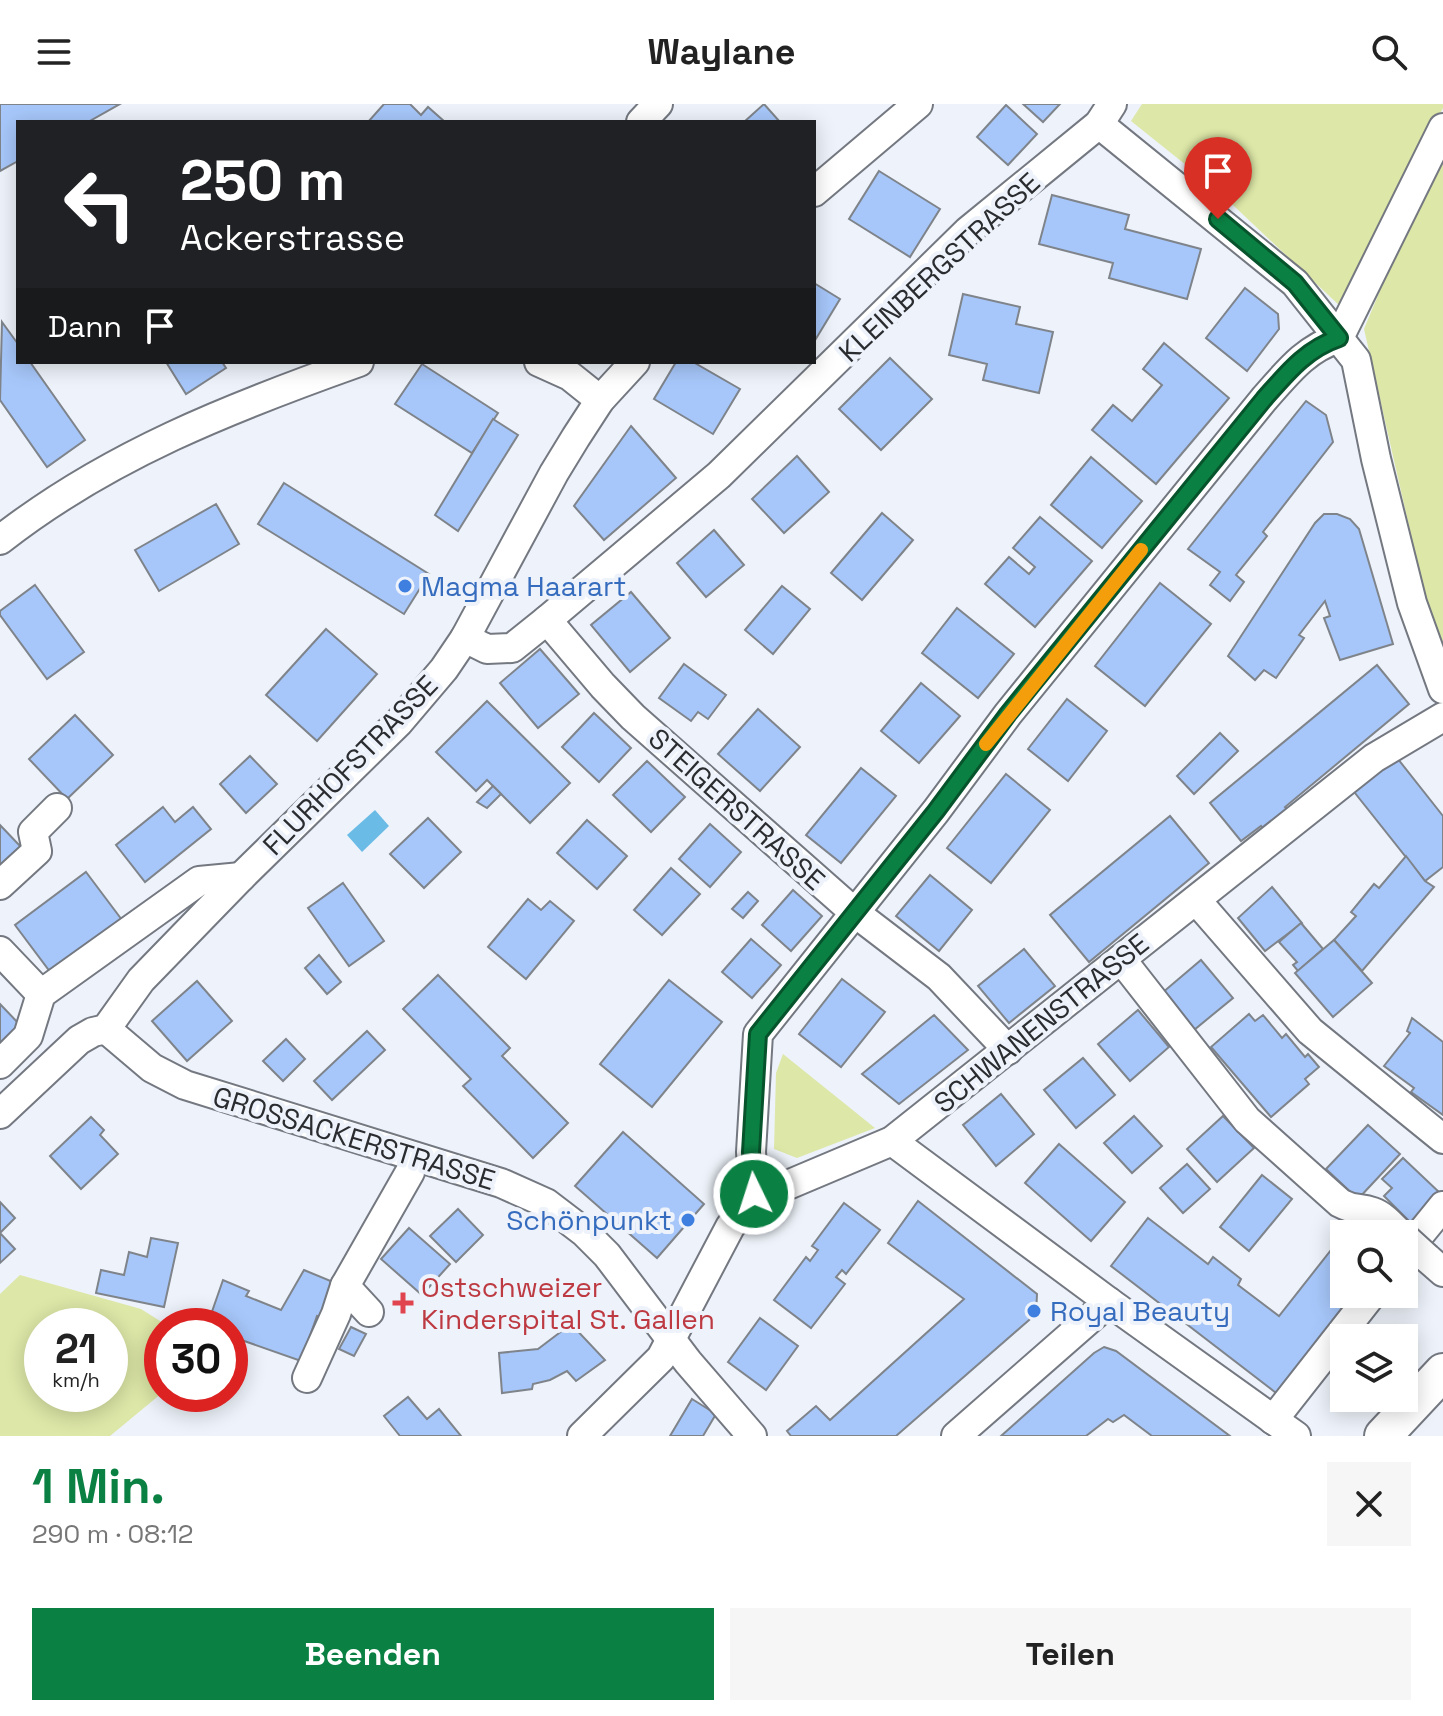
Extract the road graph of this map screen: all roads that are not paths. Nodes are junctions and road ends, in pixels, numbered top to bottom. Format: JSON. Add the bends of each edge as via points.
{"nodes":[{"id":1,"x":658,"y":104,"type":"edge"},
{"id":2,"x":918,"y":104,"type":"edge"},
{"id":3,"x":1106,"y":114,"type":"edge"},
{"id":4,"x":643,"y":120,"type":"edge"},
{"id":5,"x":1443,"y":128,"type":"edge"},
{"id":6,"x":816,"y":190,"type":"edge"},
{"id":7,"x":1339,"y":338,"type":"junction"},
{"id":8,"x":353,"y":364,"type":"edge"},
{"id":9,"x":543,"y":364,"type":"edge"},
{"id":10,"x":633,"y":364,"type":"edge"},
{"id":11,"x":600,"y":400,"type":"junction"},
{"id":12,"x":0,"y":540,"type":"edge"},
{"id":13,"x":547,"y":620,"type":"junction"},
{"id":14,"x":465,"y":638,"type":"junction"},
{"id":15,"x":1443,"y":689,"type":"edge"},
{"id":16,"x":1443,"y":717,"type":"edge"},
{"id":17,"x":57,"y":808,"type":"dead end"},
{"id":18,"x":241,"y":877,"type":"junction"},
{"id":19,"x":0,"y":885,"type":"edge"},
{"id":20,"x":1196,"y":900,"type":"junction"},
{"id":21,"x":854,"y":912,"type":"junction"},
{"id":22,"x":0,"y":951,"type":"edge"},
{"id":23,"x":1121,"y":959,"type":"junction"},
{"id":24,"x":41,"y":994,"type":"junction"},
{"id":25,"x":106,"y":1029,"type":"junction"},
{"id":26,"x":1008,"y":1050,"type":"junction"},
{"id":27,"x":0,"y":1064,"type":"edge"},
{"id":28,"x":0,"y":1114,"type":"edge"},
{"id":29,"x":1443,"y":1139,"type":"edge"},
{"id":30,"x":892,"y":1141,"type":"junction"},
{"id":31,"x":410,"y":1172,"type":"dead end"},
{"id":32,"x":754,"y":1194,"type":"junction"},
{"id":33,"x":1443,"y":1206,"type":"edge"},
{"id":34,"x":1385,"y":1220,"type":"edge"},
{"id":35,"x":1425,"y":1261,"type":"edge"},
{"id":36,"x":345,"y":1286,"type":"junction"},
{"id":37,"x":1109,"y":1302,"type":"junction"},
{"id":38,"x":1363,"y":1308,"type":"edge"},
{"id":39,"x":369,"y":1312,"type":"dead end"},
{"id":40,"x":671,"y":1338,"type":"junction"},
{"id":41,"x":307,"y":1378,"type":"dead end"},
{"id":42,"x":1439,"y":1385,"type":"edge"},
{"id":43,"x":1285,"y":1428,"type":"edge"},
{"id":44,"x":582,"y":1436,"type":"edge"},
{"id":45,"x":752,"y":1436,"type":"edge"},
{"id":46,"x":956,"y":1436,"type":"edge"},
{"id":47,"x":1383,"y":1436,"type":"edge"}],
"edges":[{"from":1,"to":4,"type":"street"},
{"from":2,"to":6,"type":"street"},
{"from":3,"to":7,"type":"street","via":[[1295,283]]},
{"from":3,"to":13,"type":"street","name":"KLEINBERGSTRASSE","via":[[968,231],[719,475]]},
{"from":5,"to":7,"type":"street"},
{"from":7,"to":15,"type":"street","via":[[1356,360],[1412,603]]},
{"from":7,"to":21,"type":"street","via":[[1298,360],[1264,399]]},
{"from":8,"to":12,"type":"street","via":[[143,448]]},
{"from":9,"to":11,"type":"street","via":[[570,376]]},
{"from":10,"to":11,"type":"street","name":"FLURHOFSTRASSE"},
{"from":11,"to":14,"type":"street","name":"FLURHOFSTRASSE"},
{"from":13,"to":14,"type":"street","name":"KLEINBERGSTRASSE","via":[[512,648],[487,649]]},
{"from":13,"to":21,"type":"street","name":"STEIGERSTRASSE","via":[[633,717]]},
{"from":14,"to":18,"type":"street","name":"FLURHOFSTRASSE","via":[[399,722]]},
{"from":16,"to":20,"type":"street","name":"SCHWANENSTRASSE","via":[[1374,758]]},
{"from":17,"to":19,"type":"street","via":[[33,832],[37,851]]},
{"from":18,"to":24,"type":"street","via":[[199,881]]},
{"from":18,"to":25,"type":"street","name":"FLURHOFSTRASSE","via":[[141,980]]},
{"from":20,"to":23,"type":"street","name":"SCHWANENSTRASSE"},
{"from":20,"to":29,"type":"street","via":[[1310,1031]]},
{"from":21,"to":26,"type":"street","name":"STEIGERSTRASSE","via":[[939,977]]},
{"from":21,"to":32,"type":"street","via":[[758,1034],[751,1152]]},
{"from":22,"to":24,"type":"street"},
{"from":23,"to":26,"type":"street","name":"SCHWANENSTRASSE"},
{"from":23,"to":34,"type":"street","via":[[1247,1120],[1340,1203]]},
{"from":24,"to":27,"type":"street","via":[[28,1036]]},
{"from":25,"to":28,"type":"street","name":"FLURHOFSTRASSE","via":[[79,1040]]},
{"from":25,"to":40,"type":"street","name":"GROSSACKERSTRASSE","via":[[152,1068],[185,1085],[501,1183],[546,1203],[607,1255]]},
{"from":26,"to":30,"type":"street","name":"SCHWANENSTRASSE"},
{"from":30,"to":32,"type":"street","name":"SCHWANENSTRASSE"},
{"from":30,"to":37,"type":"street"},
{"from":31,"to":36,"type":"street"},
{"from":32,"to":40,"type":"street","via":[[730,1227]]},
{"from":33,"to":35,"type":"street"},
{"from":36,"to":39,"type":"street"},
{"from":36,"to":41,"type":"street"},
{"from":37,"to":43,"type":"street"},
{"from":37,"to":46,"type":"street"},
{"from":38,"to":43,"type":"street"},
{"from":40,"to":44,"type":"street","via":[[661,1358]]},
{"from":40,"to":45,"type":"street","name":"GROSSACKERSTRASSE"},
{"from":42,"to":47,"type":"main road"}]}
